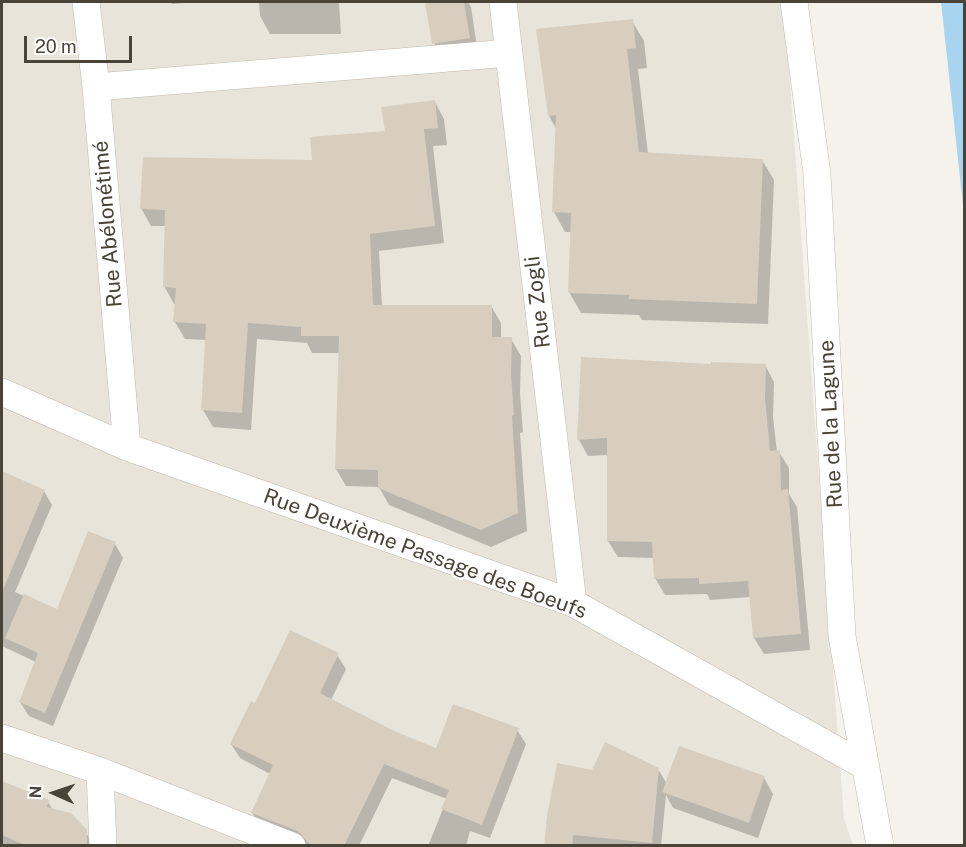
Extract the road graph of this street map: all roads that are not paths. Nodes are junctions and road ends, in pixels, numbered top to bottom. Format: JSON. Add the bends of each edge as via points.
{"nodes":[{"id":1,"x":86,"y":2,"type":"edge"},
{"id":2,"x":503,"y":2,"type":"edge"},
{"id":3,"x":794,"y":2,"type":"edge"},
{"id":4,"x":509,"y":53,"type":"junction"},
{"id":5,"x":96,"y":87,"type":"junction"},
{"id":6,"x":2,"y":392,"type":"edge"},
{"id":7,"x":127,"y":447,"type":"junction"},
{"id":8,"x":573,"y":603,"type":"junction"},
{"id":9,"x":2,"y":738,"type":"edge"},
{"id":10,"x":865,"y":766,"type":"junction"},
{"id":11,"x":100,"y":771,"type":"junction"},
{"id":12,"x":103,"y":846,"type":"edge"},
{"id":13,"x":292,"y":846,"type":"edge"},
{"id":14,"x":880,"y":846,"type":"edge"}],
"edges":[{"from":1,"to":5,"type":"street","name":"Rue Abélonétimé"},
{"from":2,"to":4,"type":"street","name":"Rue Zogli"},
{"from":3,"to":10,"type":"street","name":"Rue de la Lagune","via":[[817,174],[842,636]]},
{"from":4,"to":5,"type":"street"},
{"from":4,"to":8,"type":"street","name":"Rue Zogli"},
{"from":5,"to":7,"type":"street","name":"Rue Abélonétimé"},
{"from":6,"to":7,"type":"street","name":"Rue Deuxième Passage des Boeufs"},
{"from":7,"to":8,"type":"street","name":"Rue Deuxième Passage des Boeufs"},
{"from":8,"to":10,"type":"street","name":"Rue Deuxième Passage des Boeufs"},
{"from":9,"to":11,"type":"street"},
{"from":10,"to":14,"type":"street","name":"Rue de la Lagune"},
{"from":11,"to":12,"type":"street"},
{"from":11,"to":13,"type":"street"}]}
